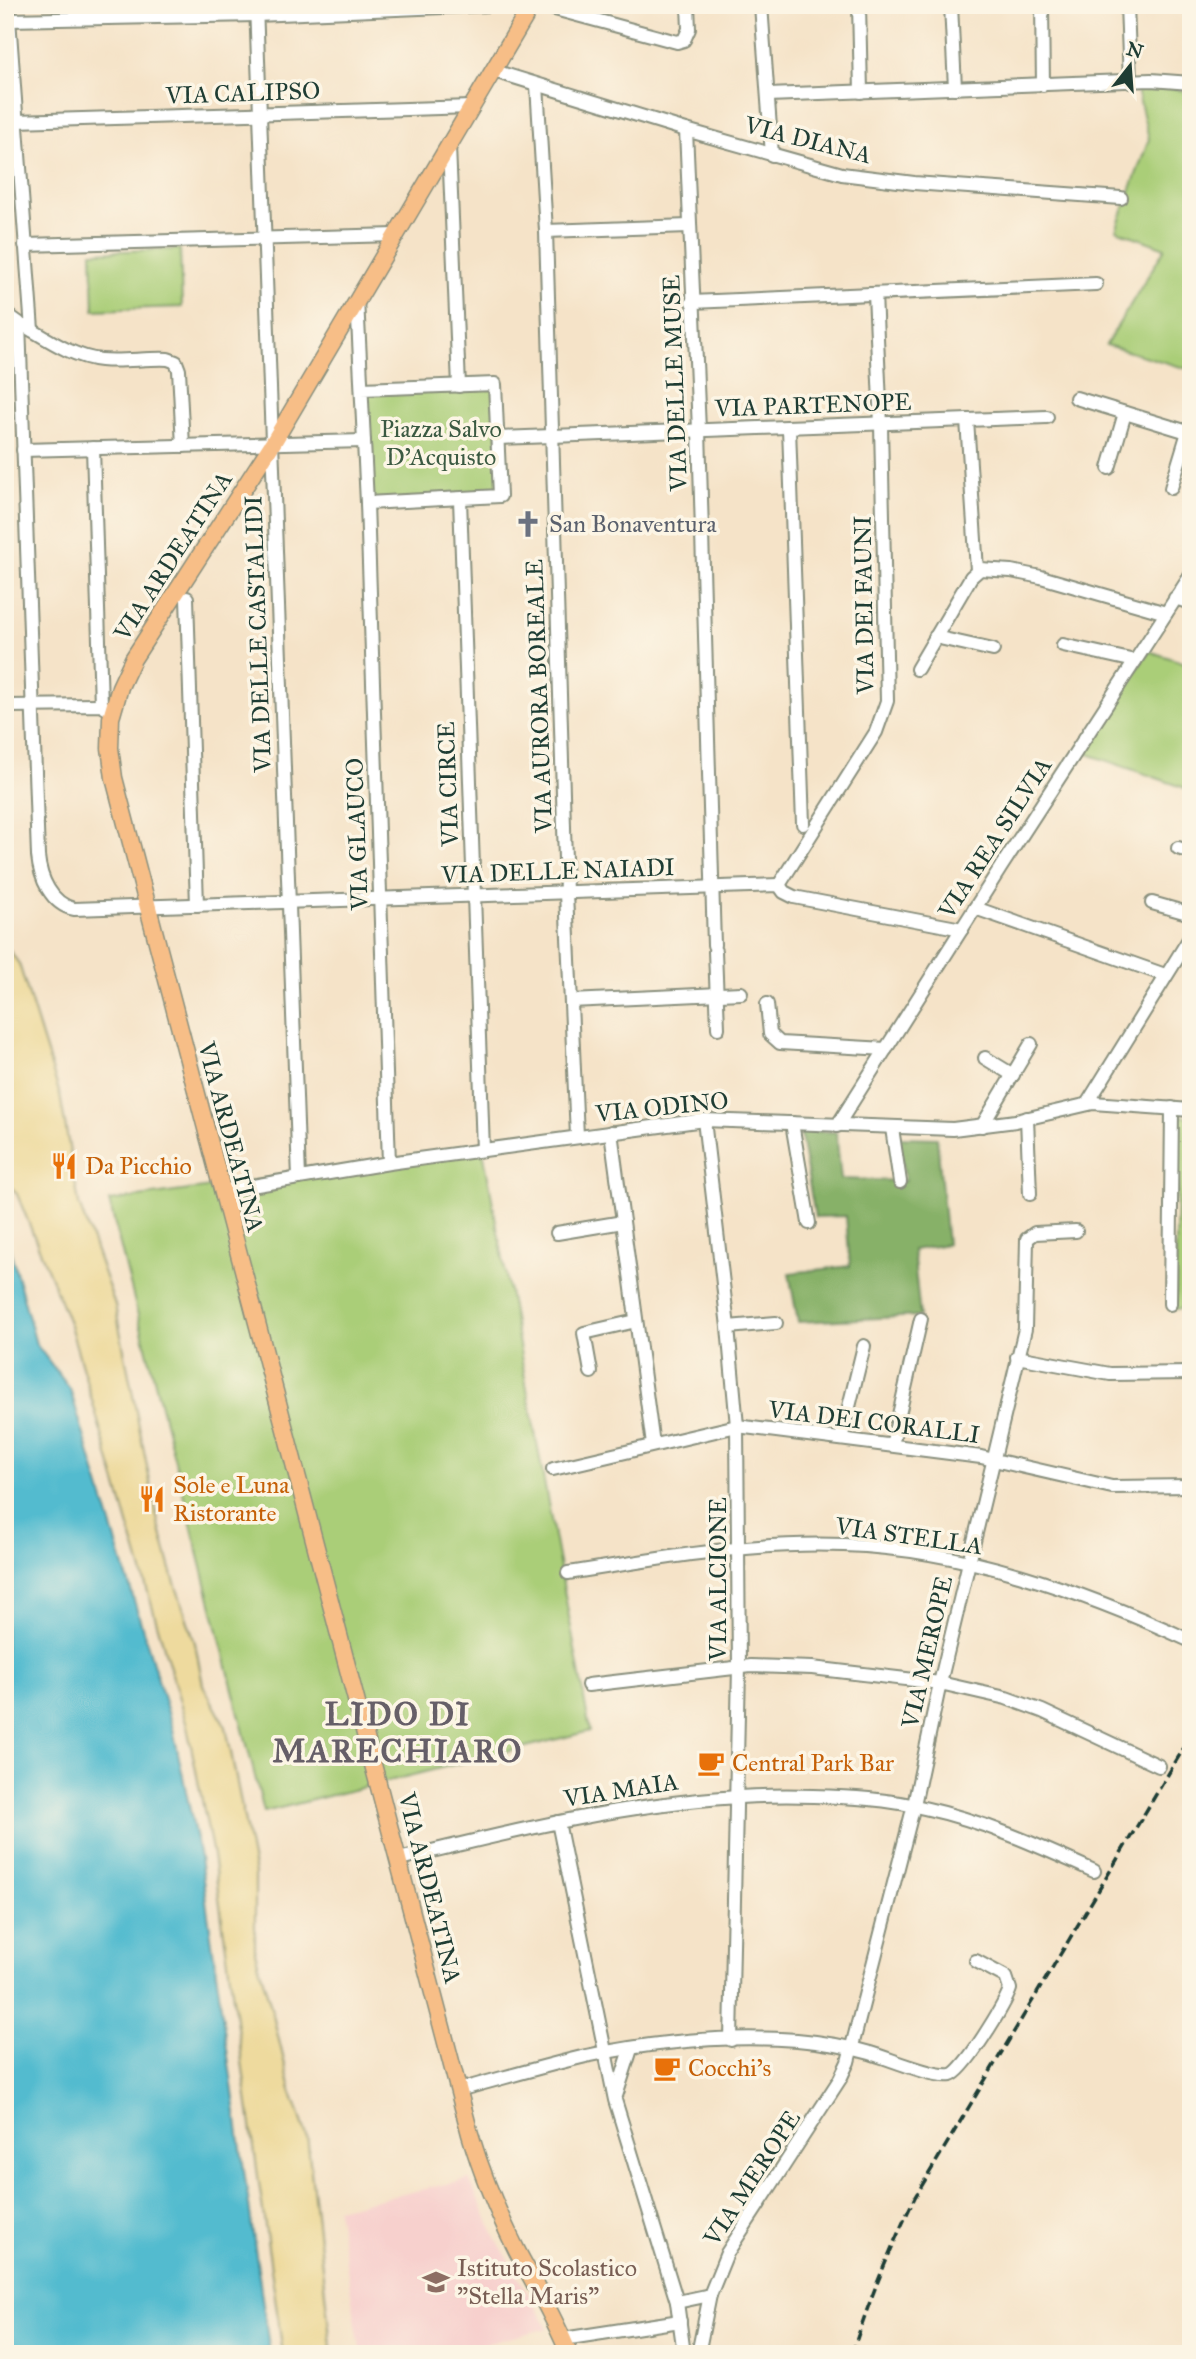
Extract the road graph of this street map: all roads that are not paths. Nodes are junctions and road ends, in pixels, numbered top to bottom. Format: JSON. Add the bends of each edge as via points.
{"nodes":[{"id":1,"x":8,"y":5,"type":"edge"},
{"id":2,"x":490,"y":5,"type":"edge"},
{"id":3,"x":532,"y":5,"type":"edge"},
{"id":4,"x":540,"y":5,"type":"edge"},
{"id":5,"x":688,"y":5,"type":"edge"},
{"id":6,"x":761,"y":5,"type":"edge"},
{"id":7,"x":859,"y":5,"type":"edge"},
{"id":8,"x":951,"y":5,"type":"edge"},
{"id":9,"x":1042,"y":5,"type":"edge"},
{"id":10,"x":1127,"y":5,"type":"edge"},
{"id":11,"x":385,"y":7,"type":"edge"},
{"id":12,"x":256,"y":10,"type":"edge"},
{"id":13,"x":9,"y":20,"type":"junction"},
{"id":14,"x":494,"y":71,"type":"junction"},
{"id":15,"x":1130,"y":82,"type":"junction"},
{"id":16,"x":1191,"y":83,"type":"edge"},
{"id":17,"x":9,"y":84,"type":"edge"},
{"id":18,"x":1043,"y":85,"type":"junction"},
{"id":19,"x":537,"y":86,"type":"junction"},
{"id":20,"x":955,"y":88,"type":"junction"},
{"id":21,"x":861,"y":92,"type":"junction"},
{"id":22,"x":768,"y":95,"type":"junction"},
{"id":23,"x":472,"y":107,"type":"junction"},
{"id":24,"x":260,"y":114,"type":"junction"},
{"id":25,"x":16,"y":121,"type":"junction"},
{"id":26,"x":686,"y":130,"type":"junction"},
{"id":27,"x":449,"y":146,"type":"junction"},
{"id":28,"x":772,"y":155,"type":"junction"},
{"id":29,"x":1121,"y":198,"type":"dead end"},
{"id":30,"x":689,"y":226,"type":"junction"},
{"id":31,"x":546,"y":231,"type":"junction"},
{"id":32,"x":396,"y":235,"type":"junction"},
{"id":33,"x":264,"y":239,"type":"junction"},
{"id":34,"x":25,"y":246,"type":"junction"},
{"id":35,"x":1096,"y":284,"type":"dead end"},
{"id":36,"x":875,"y":295,"type":"junction"},
{"id":37,"x":357,"y":299,"type":"junction"},
{"id":38,"x":692,"y":302,"type":"junction"},
{"id":39,"x":5,"y":313,"type":"edge"},
{"id":40,"x":19,"y":323,"type":"junction"},
{"id":41,"x":32,"y":330,"type":"junction"},
{"id":42,"x":459,"y":386,"type":"junction"},
{"id":43,"x":362,"y":389,"type":"junction"},
{"id":44,"x":1076,"y":398,"type":"dead end"},
{"id":45,"x":1125,"y":413,"type":"junction"},
{"id":46,"x":1047,"y":416,"type":"dead end"},
{"id":47,"x":967,"y":420,"type":"junction"},
{"id":48,"x":881,"y":425,"type":"junction"},
{"id":49,"x":789,"y":428,"type":"junction"},
{"id":50,"x":699,"y":430,"type":"junction"},
{"id":51,"x":1189,"y":433,"type":"edge"},
{"id":52,"x":551,"y":435,"type":"junction"},
{"id":53,"x":497,"y":438,"type":"junction"},
{"id":54,"x":365,"y":441,"type":"junction"},
{"id":55,"x":273,"y":443,"type":"junction"},
{"id":56,"x":183,"y":446,"type":"junction"},
{"id":57,"x":93,"y":448,"type":"junction"},
{"id":58,"x":23,"y":450,"type":"junction"},
{"id":59,"x":1109,"y":468,"type":"dead end"},
{"id":60,"x":1171,"y":488,"type":"dead end"},
{"id":61,"x":460,"y":499,"type":"junction"},
{"id":62,"x":367,"y":503,"type":"junction"},
{"id":63,"x":977,"y":570,"type":"junction"},
{"id":64,"x":1191,"y":575,"type":"edge"},
{"id":65,"x":187,"y":598,"type":"dead end"},
{"id":66,"x":1175,"y":598,"type":"junction"},
{"id":67,"x":1191,"y":604,"type":"edge"},
{"id":68,"x":1166,"y":613,"type":"junction"},
{"id":69,"x":935,"y":637,"type":"junction"},
{"id":70,"x":1063,"y":645,"type":"dead end"},
{"id":71,"x":993,"y":650,"type":"dead end"},
{"id":72,"x":1135,"y":661,"type":"junction"},
{"id":73,"x":917,"y":669,"type":"dead end"},
{"id":74,"x":5,"y":706,"type":"edge"},
{"id":75,"x":31,"y":706,"type":"junction"},
{"id":76,"x":107,"y":708,"type":"junction"},
{"id":77,"x":803,"y":824,"type":"dead end"},
{"id":78,"x":1178,"y":848,"type":"dead end"},
{"id":79,"x":1191,"y":852,"type":"edge"},
{"id":80,"x":779,"y":885,"type":"junction"},
{"id":81,"x":712,"y":886,"type":"junction"},
{"id":82,"x":566,"y":893,"type":"junction"},
{"id":83,"x":473,"y":895,"type":"junction"},
{"id":84,"x":380,"y":899,"type":"junction"},
{"id":85,"x":288,"y":901,"type":"junction"},
{"id":86,"x":1152,"y":903,"type":"dead end"},
{"id":87,"x":197,"y":905,"type":"junction"},
{"id":88,"x":148,"y":906,"type":"junction"},
{"id":89,"x":975,"y":908,"type":"junction"},
{"id":90,"x":1191,"y":915,"type":"edge"},
{"id":91,"x":962,"y":929,"type":"junction"},
{"id":92,"x":1191,"y":936,"type":"edge"},
{"id":93,"x":1165,"y":975,"type":"junction"},
{"id":94,"x":741,"y":993,"type":"dead end"},
{"id":95,"x":716,"y":994,"type":"junction"},
{"id":96,"x":571,"y":1000,"type":"junction"},
{"id":97,"x":767,"y":1004,"type":"dead end"},
{"id":98,"x":718,"y":1028,"type":"dead end"},
{"id":99,"x":1031,"y":1044,"type":"dead end"},
{"id":100,"x":886,"y":1049,"type":"junction"},
{"id":101,"x":985,"y":1058,"type":"dead end"},
{"id":102,"x":1013,"y":1074,"type":"junction"},
{"id":103,"x":1087,"y":1104,"type":"junction"},
{"id":104,"x":1172,"y":1108,"type":"junction"},
{"id":105,"x":1191,"y":1110,"type":"edge"},
{"id":106,"x":1027,"y":1118,"type":"junction"},
{"id":107,"x":704,"y":1120,"type":"junction"},
{"id":108,"x":792,"y":1123,"type":"junction"},
{"id":109,"x":837,"y":1126,"type":"junction"},
{"id":110,"x":982,"y":1126,"type":"junction"},
{"id":111,"x":892,"y":1128,"type":"junction"},
{"id":112,"x":611,"y":1132,"type":"junction"},
{"id":113,"x":577,"y":1136,"type":"junction"},
{"id":114,"x":483,"y":1150,"type":"junction"},
{"id":115,"x":389,"y":1163,"type":"junction"},
{"id":116,"x":299,"y":1178,"type":"junction"},
{"id":117,"x":900,"y":1182,"type":"dead end"},
{"id":118,"x":222,"y":1191,"type":"junction"},
{"id":119,"x":1030,"y":1194,"type":"dead end"},
{"id":120,"x":623,"y":1222,"type":"junction"},
{"id":121,"x":809,"y":1223,"type":"dead end"},
{"id":122,"x":1076,"y":1231,"type":"dead end"},
{"id":123,"x":557,"y":1233,"type":"dead end"},
{"id":124,"x":1170,"y":1304,"type":"dead end"},
{"id":125,"x":920,"y":1319,"type":"dead end"},
{"id":126,"x":636,"y":1321,"type":"junction"},
{"id":127,"x":776,"y":1323,"type":"dead end"},
{"id":128,"x":728,"y":1327,"type":"junction"},
{"id":129,"x":864,"y":1346,"type":"dead end"},
{"id":130,"x":1017,"y":1357,"type":"junction"},
{"id":131,"x":590,"y":1372,"type":"dead end"},
{"id":132,"x":1191,"y":1373,"type":"edge"},
{"id":133,"x":737,"y":1426,"type":"junction"},
{"id":134,"x":841,"y":1439,"type":"junction"},
{"id":135,"x":653,"y":1445,"type":"junction"},
{"id":136,"x":892,"y":1445,"type":"junction"},
{"id":137,"x":993,"y":1459,"type":"junction"},
{"id":138,"x":553,"y":1469,"type":"dead end"},
{"id":139,"x":1191,"y":1486,"type":"edge"},
{"id":140,"x":740,"y":1548,"type":"junction"},
{"id":141,"x":968,"y":1562,"type":"junction"},
{"id":142,"x":568,"y":1573,"type":"dead end"},
{"id":143,"x":1191,"y":1641,"type":"edge"},
{"id":144,"x":739,"y":1667,"type":"junction"},
{"id":145,"x":940,"y":1683,"type":"junction"},
{"id":146,"x":587,"y":1685,"type":"dead end"},
{"id":147,"x":1159,"y":1766,"type":"dead end"},
{"id":148,"x":737,"y":1796,"type":"junction"},
{"id":149,"x":914,"y":1805,"type":"junction"},
{"id":150,"x":558,"y":1822,"type":"junction"},
{"id":151,"x":399,"y":1859,"type":"junction"},
{"id":152,"x":1094,"y":1871,"type":"dead end"},
{"id":153,"x":976,"y":1961,"type":"dead end"},
{"id":154,"x":731,"y":2040,"type":"junction"},
{"id":155,"x":631,"y":2049,"type":"junction"},
{"id":156,"x":852,"y":2049,"type":"junction"},
{"id":157,"x":607,"y":2053,"type":"junction"},
{"id":158,"x":458,"y":2090,"type":"junction"},
{"id":159,"x":615,"y":2100,"type":"junction"},
{"id":160,"x":710,"y":2295,"type":"junction"},
{"id":161,"x":677,"y":2302,"type":"junction"},
{"id":162,"x":680,"y":2321,"type":"junction"},
{"id":163,"x":566,"y":2346,"type":"edge"},
{"id":164,"x":684,"y":2354,"type":"edge"},
{"id":165,"x":698,"y":2354,"type":"edge"}],
"edges":[{"from":1,"to":13,"type":"street"},
{"from":2,"to":11,"type":"street"},
{"from":3,"to":14,"type":"main road","name":"VIA ARDEATINA"},
{"from":4,"to":5,"type":"street","via":[[677,43],[688,32]]},
{"from":6,"to":22,"type":"street"},
{"from":7,"to":21,"type":"street"},
{"from":8,"to":20,"type":"street"},
{"from":9,"to":18,"type":"street"},
{"from":10,"to":15,"type":"street"},
{"from":11,"to":12,"type":"street"},
{"from":12,"to":13,"type":"street"},
{"from":12,"to":24,"type":"street","name":"VIA DELLE CASTALIDI"},
{"from":13,"to":17,"type":"street"},
{"from":14,"to":19,"type":"street","name":"VIA DIANA"},
{"from":14,"to":23,"type":"main road","name":"VIA ARDEATINA"},
{"from":15,"to":16,"type":"street"},
{"from":15,"to":18,"type":"street"},
{"from":17,"to":25,"type":"street"},
{"from":18,"to":20,"type":"street"},
{"from":19,"to":26,"type":"street","name":"VIA DIANA"},
{"from":19,"to":31,"type":"street","name":"VIA AURORA BOREALE"},
{"from":20,"to":21,"type":"street"},
{"from":21,"to":22,"type":"street"},
{"from":22,"to":28,"type":"street"},
{"from":23,"to":24,"type":"street","name":"VIA CALIPSO"},
{"from":23,"to":27,"type":"main road","name":"VIA ARDEATINA"},
{"from":24,"to":25,"type":"street","name":"VIA CALIPSO"},
{"from":24,"to":33,"type":"street","name":"VIA DELLE CASTALIDI"},
{"from":25,"to":34,"type":"street"},
{"from":26,"to":28,"type":"street","name":"VIA DIANA"},
{"from":26,"to":30,"type":"street","name":"VIA DELLE MUSE"},
{"from":27,"to":32,"type":"main road","name":"VIA ARDEATINA"},
{"from":27,"to":42,"type":"street"},
{"from":28,"to":29,"type":"street","name":"VIA DIANA","via":[[869,178]]},
{"from":30,"to":31,"type":"street"},
{"from":30,"to":38,"type":"street","name":"VIA DELLE MUSE"},
{"from":31,"to":52,"type":"street","name":"VIA AURORA BOREALE"},
{"from":32,"to":33,"type":"street"},
{"from":32,"to":37,"type":"main road","name":"VIA ARDEATINA"},
{"from":33,"to":34,"type":"street"},
{"from":33,"to":55,"type":"street","name":"VIA DELLE CASTALIDI"},
{"from":34,"to":41,"type":"street"},
{"from":35,"to":36,"type":"street"},
{"from":36,"to":38,"type":"street"},
{"from":36,"to":48,"type":"street","name":"VIA DEI FAUNI"},
{"from":37,"to":43,"type":"street"},
{"from":37,"to":55,"type":"main road","name":"VIA ARDEATINA"},
{"from":38,"to":50,"type":"street","name":"VIA DELLE MUSE"},
{"from":39,"to":40,"type":"street"},
{"from":40,"to":41,"type":"street"},
{"from":40,"to":58,"type":"street","name":"VIA DELLE NAIADI"},
{"from":41,"to":56,"type":"street","via":[[94,358],[176,362]]},
{"from":42,"to":43,"type":"street"},
{"from":42,"to":53,"type":"street","via":[[495,384]]},
{"from":43,"to":54,"type":"street"},
{"from":44,"to":45,"type":"street"},
{"from":45,"to":51,"type":"street"},
{"from":45,"to":59,"type":"street"},
{"from":46,"to":47,"type":"street","name":"VIA PARTENOPE"},
{"from":47,"to":48,"type":"street","name":"VIA PARTENOPE"},
{"from":47,"to":63,"type":"street"},
{"from":48,"to":49,"type":"street","name":"VIA PARTENOPE"},
{"from":48,"to":80,"type":"street","name":"VIA DEI FAUNI","via":[[886,707],[876,732]]},
{"from":49,"to":50,"type":"street","name":"VIA PARTENOPE"},
{"from":49,"to":77,"type":"street"},
{"from":50,"to":52,"type":"street","name":"VIA PARTENOPE"},
{"from":50,"to":81,"type":"street","name":"VIA DELLE MUSE"},
{"from":51,"to":60,"type":"street"},
{"from":52,"to":53,"type":"street","name":"VIA PARTENOPE"},
{"from":52,"to":82,"type":"street","name":"VIA AURORA BOREALE"},
{"from":53,"to":61,"type":"street","via":[[500,496]]},
{"from":54,"to":55,"type":"street"},
{"from":54,"to":62,"type":"street"},
{"from":55,"to":56,"type":"street"},
{"from":55,"to":76,"type":"main road","name":"VIA ARDEATINA","via":[[143,642]]},
{"from":55,"to":85,"type":"street","name":"VIA DELLE CASTALIDI"},
{"from":56,"to":57,"type":"street"},
{"from":57,"to":58,"type":"street"},
{"from":57,"to":76,"type":"street"},
{"from":58,"to":75,"type":"street","name":"VIA DELLE NAIADI"},
{"from":61,"to":62,"type":"street"},
{"from":61,"to":83,"type":"street","name":"VIA CIRCE"},
{"from":62,"to":84,"type":"street","name":"VIA GLAUCO"},
{"from":63,"to":68,"type":"street","via":[[1033,575]]},
{"from":63,"to":69,"type":"street"},
{"from":64,"to":66,"type":"street","name":"VIA REA SILVIA"},
{"from":65,"to":87,"type":"street"},
{"from":66,"to":67,"type":"street"},
{"from":66,"to":68,"type":"street","name":"VIA REA SILVIA"},
{"from":68,"to":72,"type":"street","name":"VIA REA SILVIA"},
{"from":69,"to":71,"type":"street"},
{"from":69,"to":73,"type":"street"},
{"from":70,"to":72,"type":"street"},
{"from":72,"to":89,"type":"street","name":"VIA REA SILVIA"},
{"from":74,"to":75,"type":"street"},
{"from":75,"to":76,"type":"street"},
{"from":75,"to":88,"type":"street","name":"VIA DELLE NAIADI","via":[[38,856],[50,892],[71,908]]},
{"from":76,"to":88,"type":"main road","name":"VIA ARDEATINA","via":[[112,769]]},
{"from":78,"to":79,"type":"street"},
{"from":80,"to":81,"type":"street","name":"VIA DELLE NAIADI"},
{"from":80,"to":91,"type":"street","name":"VIA DELLE NAIADI","via":[[794,897]]},
{"from":81,"to":82,"type":"street","name":"VIA DELLE NAIADI"},
{"from":81,"to":95,"type":"street","name":"VIA DELLE MUSE"},
{"from":82,"to":83,"type":"street","name":"VIA DELLE NAIADI"},
{"from":82,"to":96,"type":"street","name":"VIA AURORA BOREALE"},
{"from":83,"to":84,"type":"street","name":"VIA DELLE NAIADI"},
{"from":83,"to":114,"type":"street","name":"VIA CIRCE"},
{"from":84,"to":85,"type":"street","name":"VIA DELLE NAIADI"},
{"from":84,"to":115,"type":"street","name":"VIA GLAUCO"},
{"from":85,"to":87,"type":"street","name":"VIA DELLE NAIADI"},
{"from":85,"to":116,"type":"street","name":"VIA DELLE CASTALIDI"},
{"from":86,"to":90,"type":"street"},
{"from":87,"to":88,"type":"street","name":"VIA DELLE NAIADI"},
{"from":88,"to":118,"type":"main road","name":"VIA ARDEATINA"},
{"from":89,"to":91,"type":"street","name":"VIA REA SILVIA"},
{"from":89,"to":93,"type":"street"},
{"from":91,"to":100,"type":"street","name":"VIA REA SILVIA"},
{"from":92,"to":93,"type":"street"},
{"from":93,"to":103,"type":"street"},
{"from":94,"to":95,"type":"street"},
{"from":95,"to":96,"type":"street"},
{"from":95,"to":98,"type":"street","name":"VIA DELLE MUSE"},
{"from":96,"to":113,"type":"street","name":"VIA AURORA BOREALE"},
{"from":97,"to":100,"type":"street","via":[[769,1031],[778,1042]]},
{"from":99,"to":102,"type":"street"},
{"from":100,"to":109,"type":"street","name":"VIA REA SILVIA"},
{"from":101,"to":102,"type":"street"},
{"from":102,"to":110,"type":"street"},
{"from":103,"to":104,"type":"street","name":"VIA ODINO"},
{"from":103,"to":106,"type":"street","name":"VIA ODINO"},
{"from":104,"to":105,"type":"street","name":"VIA ODINO"},
{"from":104,"to":124,"type":"street"},
{"from":106,"to":110,"type":"street","name":"VIA ODINO"},
{"from":106,"to":119,"type":"street"},
{"from":107,"to":108,"type":"street","name":"VIA ODINO"},
{"from":107,"to":112,"type":"street","name":"VIA ODINO"},
{"from":107,"to":128,"type":"street","name":"VIA ALCIONE"},
{"from":108,"to":109,"type":"street","name":"VIA ODINO"},
{"from":108,"to":121,"type":"street"},
{"from":109,"to":111,"type":"street","name":"VIA ODINO"},
{"from":110,"to":111,"type":"street","name":"VIA ODINO"},
{"from":111,"to":117,"type":"street"},
{"from":112,"to":113,"type":"street","name":"VIA ODINO"},
{"from":112,"to":120,"type":"street"},
{"from":113,"to":114,"type":"street","name":"VIA ODINO"},
{"from":114,"to":115,"type":"street","name":"VIA ODINO"},
{"from":115,"to":116,"type":"street","name":"VIA ODINO"},
{"from":116,"to":118,"type":"street","name":"VIA ODINO"},
{"from":118,"to":151,"type":"main road","name":"VIA ARDEATINA"},
{"from":120,"to":123,"type":"street"},
{"from":120,"to":126,"type":"street"},
{"from":122,"to":130,"type":"street","name":"VIA MEROPE","via":[[1035,1233],[1027,1239],[1027,1313]]},
{"from":125,"to":136,"type":"street"},
{"from":126,"to":131,"type":"street","via":[[584,1333]]},
{"from":126,"to":135,"type":"street"},
{"from":127,"to":128,"type":"street"},
{"from":128,"to":133,"type":"street","name":"VIA ALCIONE"},
{"from":129,"to":134,"type":"street"},
{"from":130,"to":132,"type":"street","via":[[1110,1374]]},
{"from":130,"to":137,"type":"street","name":"VIA MEROPE"},
{"from":133,"to":134,"type":"street","name":"VIA DEI CORALLI"},
{"from":133,"to":135,"type":"street","name":"VIA DEI CORALLI"},
{"from":133,"to":140,"type":"street","name":"VIA ALCIONE"},
{"from":134,"to":136,"type":"street","name":"VIA DEI CORALLI"},
{"from":135,"to":138,"type":"street","name":"VIA DEI CORALLI"},
{"from":136,"to":137,"type":"street","name":"VIA DEI CORALLI"},
{"from":137,"to":139,"type":"street","name":"VIA DEI CORALLI","via":[[1112,1487]]},
{"from":137,"to":141,"type":"street","name":"VIA MEROPE"},
{"from":140,"to":141,"type":"street","name":"VIA STELLA","via":[[850,1545]]},
{"from":140,"to":142,"type":"street","name":"VIA STELLA"},
{"from":140,"to":144,"type":"street","name":"VIA ALCIONE"},
{"from":141,"to":143,"type":"street","name":"VIA STELLA","via":[[1101,1602]]},
{"from":141,"to":145,"type":"street","name":"VIA MEROPE"},
{"from":144,"to":145,"type":"street","via":[[812,1668]]},
{"from":144,"to":146,"type":"street"},
{"from":144,"to":148,"type":"street","name":"VIA ALCIONE"},
{"from":145,"to":147,"type":"street","via":[[1042,1711]]},
{"from":145,"to":149,"type":"street","name":"VIA MEROPE"},
{"from":148,"to":149,"type":"street","name":"VIA MAIA","via":[[825,1796]]},
{"from":148,"to":150,"type":"street","name":"VIA MAIA","via":[[654,1804]]},
{"from":148,"to":154,"type":"street","name":"VIA ALCIONE"},
{"from":149,"to":152,"type":"street","name":"VIA MAIA","via":[[1008,1833]]},
{"from":149,"to":156,"type":"street","name":"VIA MEROPE"},
{"from":150,"to":151,"type":"street","name":"VIA MAIA"},
{"from":150,"to":157,"type":"street"},
{"from":151,"to":158,"type":"main road","name":"VIA ARDEATINA"},
{"from":153,"to":156,"type":"street","via":[[1006,1977],[1010,1989],[965,2065],[953,2074],[935,2074]]},
{"from":154,"to":155,"type":"street"},
{"from":154,"to":156,"type":"street","via":[[795,2040]]},
{"from":155,"to":157,"type":"street"},
{"from":155,"to":159,"type":"street"},
{"from":156,"to":160,"type":"street","name":"VIA MEROPE","via":[[840,2079],[724,2259]]},
{"from":157,"to":158,"type":"street"},
{"from":157,"to":159,"type":"street"},
{"from":158,"to":163,"type":"main road","name":"VIA ARDEATINA","via":[[493,2199]]},
{"from":159,"to":161,"type":"street"},
{"from":160,"to":161,"type":"street"},
{"from":160,"to":165,"type":"street","name":"VIA MEROPE"},
{"from":161,"to":162,"type":"street"},
{"from":162,"to":163,"type":"street"},
{"from":162,"to":164,"type":"street"}]}
